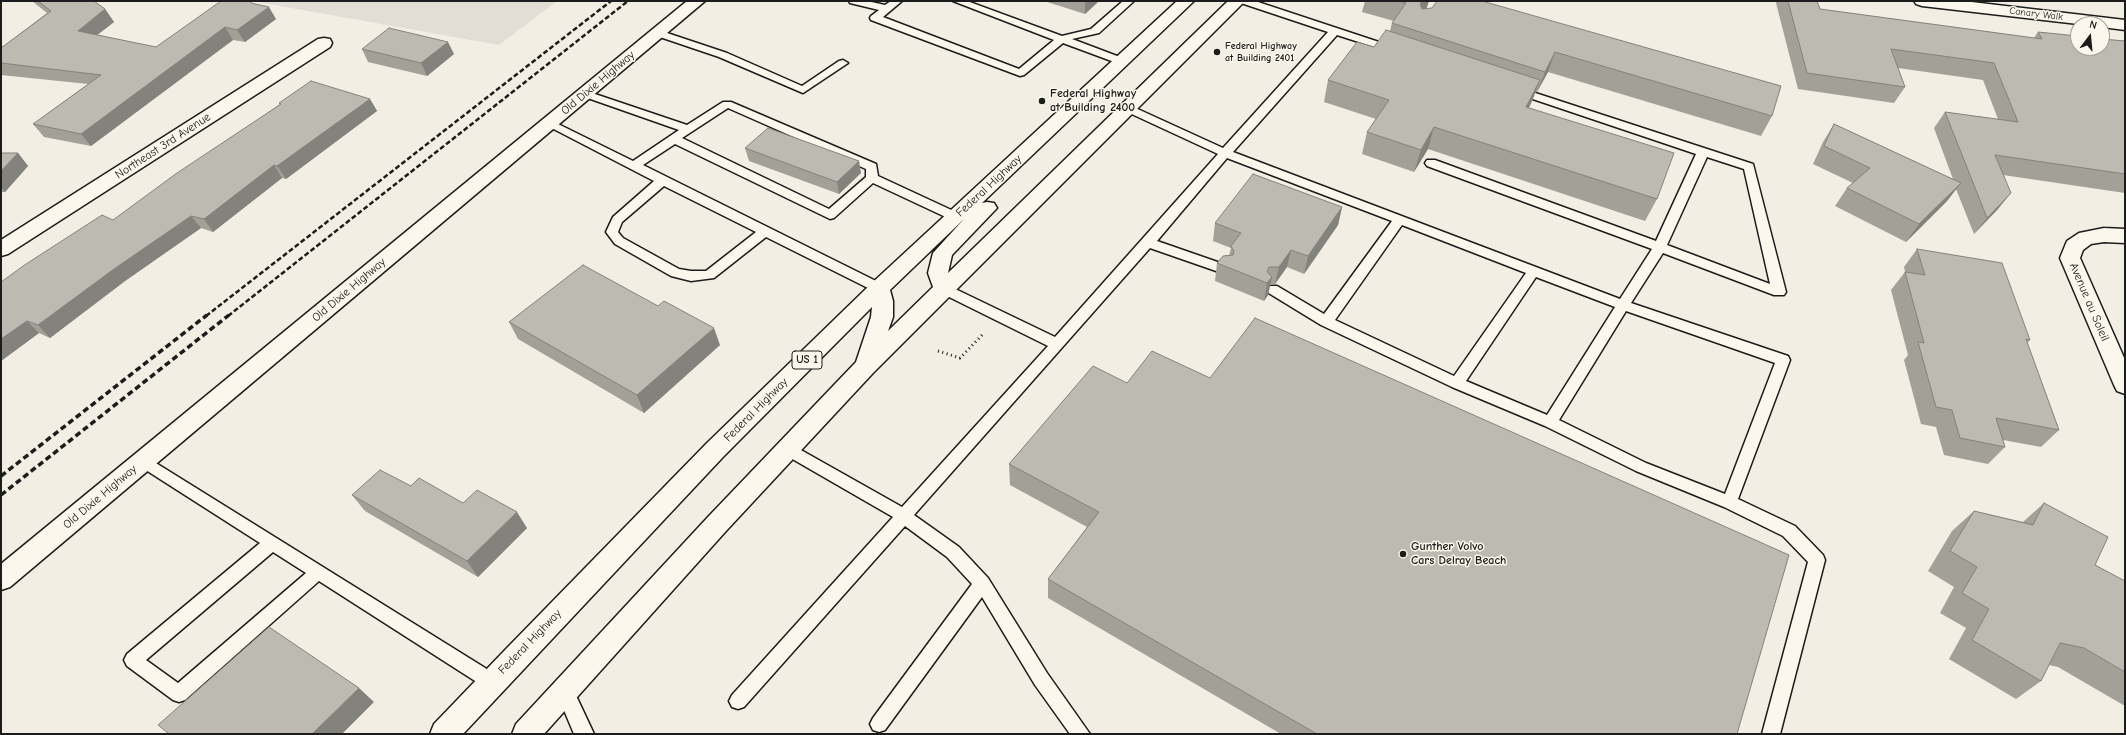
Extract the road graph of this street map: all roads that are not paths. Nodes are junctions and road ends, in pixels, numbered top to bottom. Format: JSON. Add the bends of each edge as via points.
{"nodes":[{"id":1,"x":697,"y":1,"type":"edge"},
{"id":2,"x":897,"y":1,"type":"edge"},
{"id":3,"x":958,"y":1,"type":"edge"},
{"id":4,"x":1129,"y":1,"type":"edge"},
{"id":5,"x":1186,"y":1,"type":"edge"},
{"id":6,"x":1237,"y":1,"type":"edge"},
{"id":7,"x":1245,"y":1,"type":"edge"},
{"id":8,"x":1922,"y":1,"type":"edge"},
{"id":9,"x":860,"y":2,"type":"edge"},
{"id":10,"x":887,"y":9,"type":"junction"},
{"id":11,"x":2125,"y":25,"type":"edge"},
{"id":12,"x":1335,"y":31,"type":"junction"},
{"id":13,"x":658,"y":34,"type":"junction"},
{"id":14,"x":1061,"y":39,"type":"junction"},
{"id":15,"x":324,"y":43,"type":"dead end"},
{"id":16,"x":1402,"y":53,"type":"edge"},
{"id":17,"x":1121,"y":61,"type":"junction"},
{"id":18,"x":843,"y":63,"type":"dead end"},
{"id":19,"x":1508,"y":88,"type":"edge"},
{"id":20,"x":586,"y":94,"type":"junction"},
{"id":21,"x":1127,"y":108,"type":"junction"},
{"id":22,"x":550,"y":124,"type":"junction"},
{"id":23,"x":688,"y":129,"type":"junction"},
{"id":24,"x":674,"y":139,"type":"junction"},
{"id":25,"x":1703,"y":152,"type":"junction"},
{"id":26,"x":1225,"y":153,"type":"junction"},
{"id":27,"x":1024,"y":154,"type":"junction"},
{"id":28,"x":1431,"y":164,"type":"dead end"},
{"id":29,"x":634,"y":166,"type":"junction"},
{"id":30,"x":872,"y":178,"type":"junction"},
{"id":31,"x":663,"y":180,"type":"junction"},
{"id":32,"x":956,"y":217,"type":"junction"},
{"id":33,"x":1400,"y":219,"type":"junction"},
{"id":34,"x":766,"y":231,"type":"junction"},
{"id":35,"x":2125,"y":236,"type":"edge"},
{"id":36,"x":1148,"y":243,"type":"junction"},
{"id":37,"x":1660,"y":247,"type":"junction"},
{"id":38,"x":1,"y":249,"type":"edge"},
{"id":39,"x":1224,"y":269,"type":"edge"},
{"id":40,"x":1532,"y":272,"type":"junction"},
{"id":41,"x":879,"y":288,"type":"junction"},
{"id":42,"x":944,"y":289,"type":"junction"},
{"id":43,"x":1272,"y":289,"type":"edge"},
{"id":44,"x":1623,"y":305,"type":"junction"},
{"id":45,"x":1326,"y":322,"type":"junction"},
{"id":46,"x":1057,"y":344,"type":"junction"},
{"id":47,"x":865,"y":367,"type":"junction"},
{"id":48,"x":1457,"y":383,"type":"junction"},
{"id":49,"x":2125,"y":385,"type":"edge"},
{"id":50,"x":1550,"y":422,"type":"junction"},
{"id":51,"x":787,"y":449,"type":"junction"},
{"id":52,"x":143,"y":461,"type":"junction"},
{"id":53,"x":1729,"y":502,"type":"junction"},
{"id":54,"x":902,"y":515,"type":"junction"},
{"id":55,"x":272,"y":543,"type":"junction"},
{"id":56,"x":318,"y":572,"type":"junction"},
{"id":57,"x":1,"y":579,"type":"edge"},
{"id":58,"x":982,"y":583,"type":"junction"},
{"id":59,"x":492,"y":682,"type":"junction"},
{"id":60,"x":566,"y":691,"type":"junction"},
{"id":61,"x":738,"y":701,"type":"dead end"},
{"id":62,"x":879,"y":724,"type":"dead end"},
{"id":63,"x":444,"y":734,"type":"edge"},
{"id":64,"x":526,"y":734,"type":"edge"},
{"id":65,"x":585,"y":734,"type":"edge"},
{"id":66,"x":1081,"y":734,"type":"edge"},
{"id":67,"x":1771,"y":734,"type":"edge"}],
"edges":[{"from":1,"to":13,"type":"main road","name":"Old Dixie Highway"},
{"from":2,"to":10,"type":"lane"},
{"from":3,"to":14,"type":"lane"},
{"from":4,"to":14,"type":"lane","via":[[1095,31]]},
{"from":5,"to":17,"type":"main road","name":"Federal Highway","number":"US 1"},
{"from":6,"to":21,"type":"main road"},
{"from":7,"to":12,"type":"lane"},
{"from":8,"to":11,"type":"main road","name":"Canary Walk"},
{"from":9,"to":10,"type":"lane"},
{"from":10,"to":14,"type":"lane","via":[[875,18],[1020,74]]},
{"from":12,"to":16,"type":"lane"},
{"from":12,"to":26,"type":"lane"},
{"from":13,"to":18,"type":"lane","via":[[723,55],[803,90]]},
{"from":13,"to":20,"type":"main road","name":"Old Dixie Highway"},
{"from":14,"to":17,"type":"lane"},
{"from":15,"to":38,"type":"main road","name":"Northeast 3rd Avenue"},
{"from":17,"to":27,"type":"main road","name":"Federal Highway","number":"US 1"},
{"from":19,"to":25,"type":"lane"},
{"from":20,"to":22,"type":"main road","name":"Old Dixie Highway"},
{"from":20,"to":23,"type":"lane"},
{"from":21,"to":26,"type":"lane"},
{"from":21,"to":42,"type":"main road"},
{"from":22,"to":29,"type":"lane"},
{"from":22,"to":52,"type":"main road","name":"Old Dixie Highway"},
{"from":23,"to":24,"type":"lane"},
{"from":23,"to":30,"type":"lane","via":[[727,104],[872,167]]},
{"from":24,"to":29,"type":"lane"},
{"from":24,"to":30,"type":"lane","via":[[830,215]]},
{"from":25,"to":37,"type":"lane"},
{"from":25,"to":37,"type":"lane","via":[[1749,167],[1779,292]]},
{"from":26,"to":33,"type":"lane"},
{"from":26,"to":36,"type":"lane"},
{"from":27,"to":32,"type":"main road","name":"Federal Highway","number":"US 1"},
{"from":27,"to":42,"type":"main road","via":[[1011,184],[943,253],[938,273]]},
{"from":28,"to":37,"type":"lane"},
{"from":29,"to":31,"type":"lane"},
{"from":30,"to":32,"type":"lane"},
{"from":31,"to":34,"type":"lane"},
{"from":31,"to":34,"type":"lane","via":[[617,220],[612,232],[619,241],[676,273],[691,276],[709,275]]},
{"from":32,"to":41,"type":"main road","name":"Federal Highway","number":"US 1"},
{"from":33,"to":40,"type":"lane"},
{"from":33,"to":45,"type":"lane"},
{"from":34,"to":41,"type":"lane"},
{"from":35,"to":49,"type":"main road","name":"Avenue au Soleil","via":[[2104,235],[2086,238],[2074,246],[2070,258]]},
{"from":36,"to":39,"type":"lane"},
{"from":36,"to":46,"type":"lane"},
{"from":37,"to":44,"type":"lane"},
{"from":40,"to":44,"type":"lane"},
{"from":40,"to":48,"type":"lane"},
{"from":41,"to":47,"type":"main road","via":[[883,301],[882,317]]},
{"from":41,"to":59,"type":"main road","name":"Federal Highway","number":"US 1","via":[[716,450]]},
{"from":42,"to":46,"type":"lane"},
{"from":42,"to":47,"type":"main road"},
{"from":43,"to":45,"type":"lane"},
{"from":44,"to":50,"type":"lane"},
{"from":44,"to":53,"type":"lane","via":[[1783,360]]},
{"from":45,"to":48,"type":"lane"},
{"from":46,"to":54,"type":"lane"},
{"from":47,"to":51,"type":"main road"},
{"from":48,"to":50,"type":"lane"},
{"from":50,"to":53,"type":"lane","via":[[1641,467]]},
{"from":51,"to":54,"type":"lane"},
{"from":51,"to":60,"type":"main road"},
{"from":52,"to":55,"type":"lane"},
{"from":52,"to":57,"type":"main road","name":"Old Dixie Highway"},
{"from":53,"to":67,"type":"lane","via":[[1789,531],[1817,560]]},
{"from":54,"to":58,"type":"lane","via":[[953,552]]},
{"from":54,"to":61,"type":"lane"},
{"from":55,"to":56,"type":"lane"},
{"from":55,"to":56,"type":"lane","via":[[133,660],[179,694]]},
{"from":56,"to":59,"type":"lane"},
{"from":58,"to":62,"type":"lane"},
{"from":58,"to":66,"type":"lane","via":[[1041,679]]},
{"from":59,"to":63,"type":"main road","name":"Federal Highway","number":"US 1"},
{"from":60,"to":64,"type":"main road"},
{"from":60,"to":65,"type":"lane"}]}
